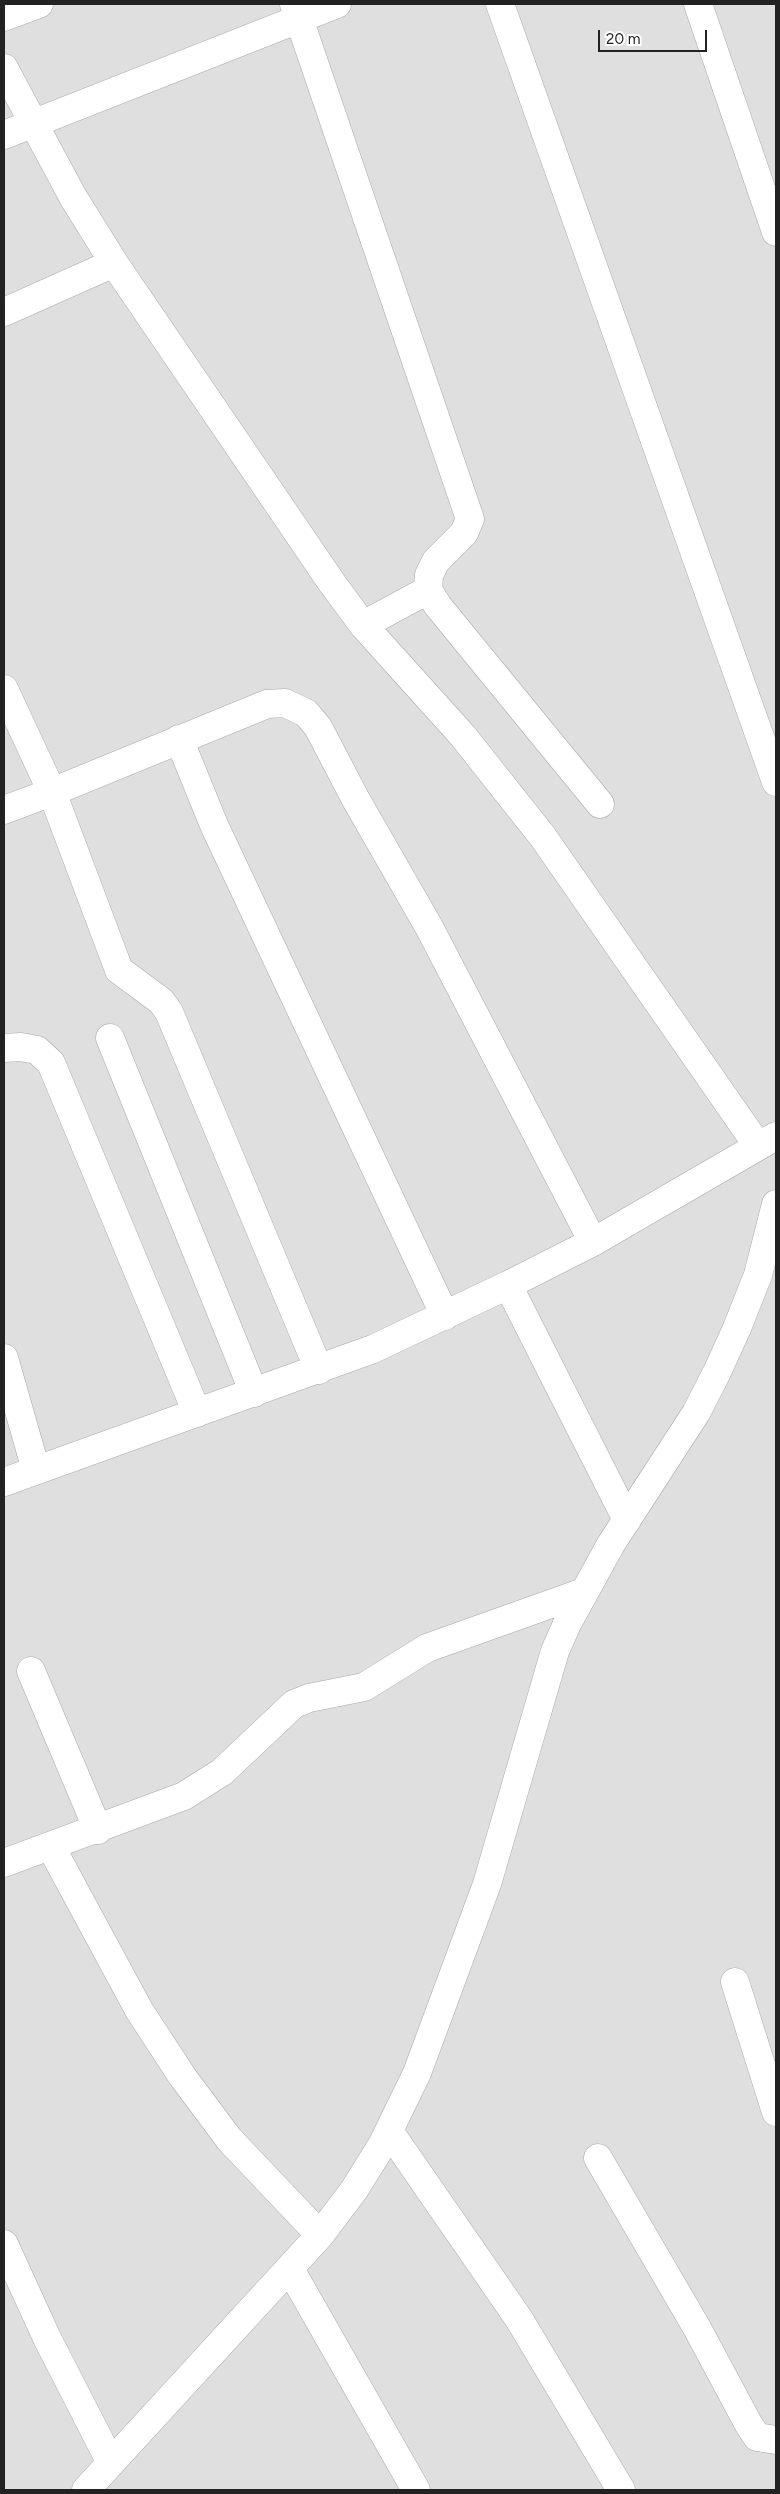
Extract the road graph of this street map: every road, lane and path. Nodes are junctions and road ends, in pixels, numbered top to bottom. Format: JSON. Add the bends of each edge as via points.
{"nodes":[{"id":1,"x":39,"y":4,"type":"edge"},
{"id":2,"x":337,"y":4,"type":"edge"},
{"id":3,"x":500,"y":4,"type":"edge"},
{"id":4,"x":698,"y":4,"type":"edge"},
{"id":5,"x":296,"y":12,"type":"edge"},
{"id":6,"x":4,"y":17,"type":"edge"},
{"id":7,"x":4,"y":68,"type":"edge"},
{"id":8,"x":34,"y":124,"type":"junction"},
{"id":9,"x":4,"y":135,"type":"edge"},
{"id":10,"x":776,"y":232,"type":"edge"},
{"id":11,"x":114,"y":263,"type":"junction"},
{"id":12,"x":4,"y":312,"type":"edge"},
{"id":13,"x":428,"y":590,"type":"junction"},
{"id":14,"x":363,"y":625,"type":"junction"},
{"id":15,"x":4,"y":689,"type":"edge"},
{"id":16,"x":179,"y":739,"type":"junction"},
{"id":17,"x":776,"y":782,"type":"edge"},
{"id":18,"x":52,"y":792,"type":"junction"},
{"id":19,"x":600,"y":804,"type":"dead end"},
{"id":20,"x":4,"y":810,"type":"edge"},
{"id":21,"x":110,"y":1038,"type":"dead end"},
{"id":22,"x":4,"y":1048,"type":"edge"},
{"id":23,"x":767,"y":1140,"type":"edge"},
{"id":24,"x":776,"y":1204,"type":"edge"},
{"id":25,"x":593,"y":1242,"type":"junction"},
{"id":26,"x":508,"y":1285,"type":"junction"},
{"id":27,"x":444,"y":1316,"type":"junction"},
{"id":28,"x":4,"y":1358,"type":"edge"},
{"id":29,"x":320,"y":1370,"type":"junction"},
{"id":30,"x":254,"y":1393,"type":"junction"},
{"id":31,"x":197,"y":1413,"type":"junction"},
{"id":32,"x":36,"y":1470,"type":"junction"},
{"id":33,"x":4,"y":1482,"type":"edge"},
{"id":34,"x":627,"y":1520,"type":"junction"},
{"id":35,"x":584,"y":1592,"type":"junction"},
{"id":36,"x":32,"y":1671,"type":"dead end"},
{"id":37,"x":98,"y":1830,"type":"junction"},
{"id":38,"x":51,"y":1847,"type":"junction"},
{"id":39,"x":4,"y":1863,"type":"edge"},
{"id":40,"x":735,"y":1982,"type":"dead end"},
{"id":41,"x":776,"y":2112,"type":"edge"},
{"id":42,"x":389,"y":2131,"type":"junction"},
{"id":43,"x":598,"y":2158,"type":"dead end"},
{"id":44,"x":320,"y":2235,"type":"junction"},
{"id":45,"x":4,"y":2244,"type":"edge"},
{"id":46,"x":290,"y":2269,"type":"junction"},
{"id":47,"x":776,"y":2440,"type":"edge"},
{"id":48,"x":111,"y":2463,"type":"junction"},
{"id":49,"x":86,"y":2490,"type":"edge"},
{"id":50,"x":416,"y":2490,"type":"edge"},
{"id":51,"x":621,"y":2490,"type":"edge"}],
"edges":[{"from":1,"to":6,"type":"street"},
{"from":2,"to":5,"type":"street"},
{"from":3,"to":17,"type":"street"},
{"from":4,"to":10,"type":"street"},
{"from":5,"to":8,"type":"street"},
{"from":5,"to":13,"type":"street","via":[[470,519],[464,533],[436,561],[429,575]]},
{"from":7,"to":8,"type":"street"},
{"from":8,"to":9,"type":"street"},
{"from":8,"to":11,"type":"street","via":[[73,197]]},
{"from":11,"to":12,"type":"street"},
{"from":11,"to":14,"type":"street"},
{"from":13,"to":14,"type":"street"},
{"from":13,"to":19,"type":"street"},
{"from":14,"to":23,"type":"street","via":[[463,736],[543,837]]},
{"from":15,"to":18,"type":"street"},
{"from":16,"to":18,"type":"street"},
{"from":16,"to":25,"type":"street","via":[[267,704],[285,703],[306,713],[318,728],[429,928]]},
{"from":16,"to":27,"type":"street","via":[[218,834]]},
{"from":18,"to":20,"type":"street"},
{"from":18,"to":29,"type":"street","via":[[119,970],[161,1001],[169,1012]]},
{"from":21,"to":30,"type":"street"},
{"from":22,"to":31,"type":"street","via":[[37,1050],[51,1063]]},
{"from":23,"to":25,"type":"street"},
{"from":24,"to":34,"type":"street","via":[[758,1275],[717,1372],[696,1413]]},
{"from":25,"to":26,"type":"street"},
{"from":26,"to":27,"type":"street"},
{"from":26,"to":34,"type":"street"},
{"from":27,"to":29,"type":"street"},
{"from":28,"to":32,"type":"street"},
{"from":29,"to":30,"type":"street"},
{"from":30,"to":31,"type":"street"},
{"from":31,"to":32,"type":"street"},
{"from":32,"to":33,"type":"street"},
{"from":34,"to":35,"type":"street"},
{"from":35,"to":37,"type":"street","via":[[427,1648],[364,1687],[308,1698],[294,1704],[229,1766],[201,1787]]},
{"from":35,"to":42,"type":"street","via":[[555,1651],[487,1884],[416,2073]]},
{"from":36,"to":37,"type":"street"},
{"from":37,"to":38,"type":"street"},
{"from":38,"to":39,"type":"street"},
{"from":38,"to":44,"type":"street","via":[[139,2010],[182,2076],[229,2139]]},
{"from":40,"to":41,"type":"street"},
{"from":42,"to":44,"type":"street","via":[[354,2190]]},
{"from":42,"to":51,"type":"street","via":[[519,2319]]},
{"from":43,"to":47,"type":"street","via":[[749,2425],[757,2437]]},
{"from":44,"to":46,"type":"street"},
{"from":45,"to":48,"type":"street","via":[[47,2338]]},
{"from":46,"to":48,"type":"street"},
{"from":46,"to":50,"type":"street"},
{"from":48,"to":49,"type":"street"}]}
